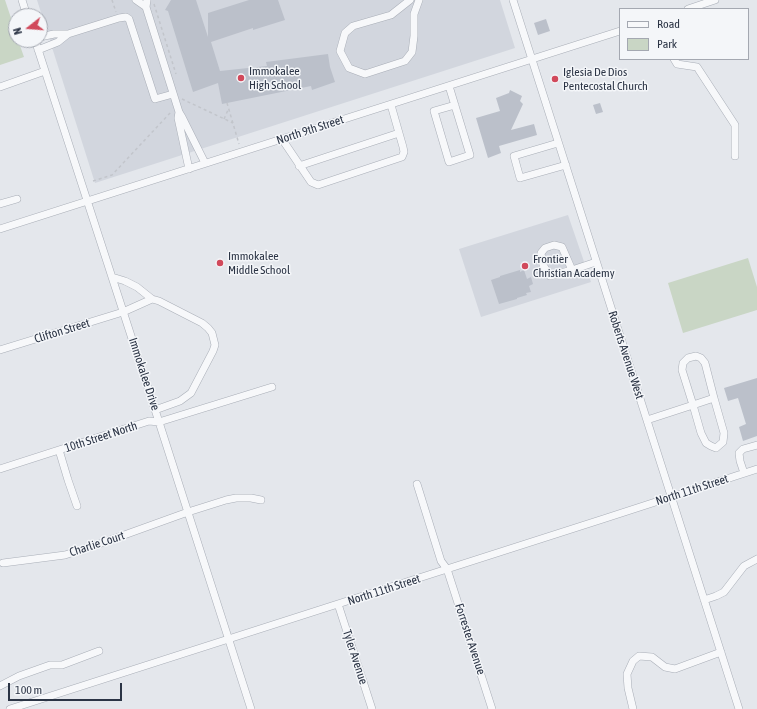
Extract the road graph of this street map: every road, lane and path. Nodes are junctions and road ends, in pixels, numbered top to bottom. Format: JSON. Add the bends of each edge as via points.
{"nodes":[{"id":1,"x":136,"y":0,"type":"edge"},
{"id":2,"x":419,"y":0,"type":"edge"},
{"id":3,"x":514,"y":0,"type":"edge"},
{"id":4,"x":716,"y":0,"type":"edge"},
{"id":5,"x":405,"y":1,"type":"edge"},
{"id":6,"x":154,"y":3,"type":"dead end"},
{"id":7,"x":147,"y":4,"type":"edge"},
{"id":8,"x":691,"y":8,"type":"edge"},
{"id":9,"x":619,"y":31,"type":"edge"},
{"id":10,"x":68,"y":34,"type":"junction"},
{"id":11,"x":48,"y":35,"type":"edge"},
{"id":12,"x":38,"y":50,"type":"joint"},
{"id":13,"x":532,"y":59,"type":"junction"},
{"id":14,"x":675,"y":60,"type":"edge"},
{"id":15,"x":45,"y":71,"type":"junction"},
{"id":16,"x":176,"y":77,"type":"dead end"},
{"id":17,"x":449,"y":86,"type":"junction"},
{"id":18,"x":0,"y":87,"type":"edge"},
{"id":19,"x":177,"y":95,"type":"junction"},
{"id":20,"x":227,"y":104,"type":"dead end"},
{"id":21,"x":390,"y":104,"type":"junction"},
{"id":22,"x":455,"y":105,"type":"junction"},
{"id":23,"x":229,"y":110,"type":"junction"},
{"id":24,"x":176,"y":111,"type":"junction"},
{"id":25,"x":224,"y":119,"type":"junction"},
{"id":26,"x":233,"y":123,"type":"junction"},
{"id":27,"x":399,"y":133,"type":"junction"},
{"id":28,"x":282,"y":139,"type":"junction"},
{"id":29,"x":558,"y":143,"type":"junction"},
{"id":30,"x":240,"y":148,"type":"dead end"},
{"id":31,"x":735,"y":156,"type":"dead end"},
{"id":32,"x":205,"y":163,"type":"junction"},
{"id":33,"x":566,"y":165,"type":"junction"},
{"id":34,"x":299,"y":166,"type":"junction"},
{"id":35,"x":189,"y":168,"type":"junction"},
{"id":36,"x":93,"y":181,"type":"dead end"},
{"id":37,"x":17,"y":199,"type":"dead end"},
{"id":38,"x":88,"y":202,"type":"junction"},
{"id":39,"x":0,"y":204,"type":"edge"},
{"id":40,"x":0,"y":229,"type":"edge"},
{"id":41,"x":596,"y":262,"type":"junction"},
{"id":42,"x":572,"y":270,"type":"junction"},
{"id":43,"x":112,"y":277,"type":"junction"},
{"id":44,"x":152,"y":299,"type":"junction"},
{"id":45,"x":123,"y":312,"type":"junction"},
{"id":46,"x":0,"y":350,"type":"edge"},
{"id":47,"x":272,"y":387,"type":"dead end"},
{"id":48,"x":714,"y":398,"type":"junction"},
{"id":49,"x":692,"y":405,"type":"junction"},
{"id":50,"x":155,"y":410,"type":"junction"},
{"id":51,"x":647,"y":420,"type":"junction"},
{"id":52,"x":159,"y":422,"type":"junction"},
{"id":53,"x":757,"y":444,"type":"edge"},
{"id":54,"x":59,"y":450,"type":"junction"},
{"id":55,"x":0,"y":469,"type":"edge"},
{"id":56,"x":757,"y":469,"type":"edge"},
{"id":57,"x":744,"y":473,"type":"junction"},
{"id":58,"x":416,"y":484,"type":"dead end"},
{"id":59,"x":671,"y":497,"type":"junction"},
{"id":60,"x":261,"y":500,"type":"dead end"},
{"id":61,"x":77,"y":506,"type":"dead end"},
{"id":62,"x":188,"y":512,"type":"junction"},
{"id":63,"x":757,"y":559,"type":"edge"},
{"id":64,"x":3,"y":563,"type":"dead end"},
{"id":65,"x":447,"y":569,"type":"junction"},
{"id":66,"x":704,"y":600,"type":"junction"},
{"id":67,"x":338,"y":604,"type":"junction"},
{"id":68,"x":228,"y":639,"type":"junction"},
{"id":69,"x":99,"y":651,"type":"dead end"},
{"id":70,"x":721,"y":652,"type":"junction"},
{"id":71,"x":0,"y":686,"type":"edge"},
{"id":72,"x":10,"y":709,"type":"edge"},
{"id":73,"x":251,"y":709,"type":"edge"},
{"id":74,"x":372,"y":709,"type":"edge"},
{"id":75,"x":492,"y":709,"type":"edge"},
{"id":76,"x":632,"y":709,"type":"edge"},
{"id":77,"x":739,"y":709,"type":"edge"}],
"edges":[{"from":1,"to":7,"type":"street"},
{"from":2,"to":5,"type":"street","via":[[414,14],[412,52],[405,61],[365,74],[349,68],[340,51],[345,33],[354,26],[390,15]]},
{"from":3,"to":13,"type":"street","name":"Roberts Avenue West"},
{"from":4,"to":8,"type":"street"},
{"from":6,"to":16,"type":"path"},
{"from":7,"to":19,"type":"street"},
{"from":9,"to":13,"type":"street","name":"North 9th Street"},
{"from":10,"to":11,"type":"street"},
{"from":10,"to":12,"type":"street","via":[[58,42]]},
{"from":10,"to":19,"type":"street","via":[[126,17],[129,19],[155,100]]},
{"from":12,"to":15,"type":"street","name":"Immokalee Drive"},
{"from":13,"to":17,"type":"street","name":"North 9th Street"},
{"from":13,"to":29,"type":"street","name":"Roberts Avenue West"},
{"from":14,"to":31,"type":"street","via":[[678,64],[697,67],[735,125]]},
{"from":15,"to":18,"type":"street"},
{"from":15,"to":38,"type":"street","name":"Immokalee Drive"},
{"from":17,"to":21,"type":"street","name":"North 9th Street"},
{"from":17,"to":22,"type":"street"},
{"from":19,"to":24,"type":"street"},
{"from":19,"to":25,"type":"path"},
{"from":20,"to":23,"type":"path"},
{"from":21,"to":27,"type":"street"},
{"from":21,"to":28,"type":"street","name":"North 9th Street"},
{"from":22,"to":22,"type":"street","via":[[470,155],[449,162],[434,111]]},
{"from":23,"to":25,"type":"path"},
{"from":23,"to":26,"type":"path"},
{"from":24,"to":32,"type":"street","via":[[182,117]]},
{"from":24,"to":35,"type":"street"},
{"from":24,"to":36,"type":"path","via":[[112,175]]},
{"from":25,"to":26,"type":"path"},
{"from":26,"to":30,"type":"path"},
{"from":27,"to":34,"type":"street"},
{"from":27,"to":34,"type":"street","via":[[404,152],[402,156],[318,185],[311,182]]},
{"from":28,"to":32,"type":"street","name":"North 9th Street"},
{"from":28,"to":34,"type":"street"},
{"from":29,"to":33,"type":"street","name":"Roberts Avenue West"},
{"from":29,"to":33,"type":"street","via":[[514,156],[520,178]]},
{"from":32,"to":35,"type":"street","name":"North 9th Street"},
{"from":33,"to":41,"type":"street","name":"Roberts Avenue West"},
{"from":35,"to":38,"type":"street","name":"North 9th Street"},
{"from":37,"to":39,"type":"street"},
{"from":38,"to":40,"type":"street","name":"North 9th Street"},
{"from":38,"to":43,"type":"street","name":"Immokalee Drive"},
{"from":41,"to":42,"type":"street"},
{"from":41,"to":51,"type":"street","name":"Roberts Avenue West"},
{"from":42,"to":42,"type":"street","via":[[550,276],[543,265],[541,253],[545,248],[554,245],[562,247]]},
{"from":43,"to":44,"type":"street","via":[[137,287]]},
{"from":43,"to":45,"type":"street","name":"Immokalee Drive"},
{"from":44,"to":45,"type":"street","name":"Clifton Street"},
{"from":44,"to":50,"type":"street","via":[[202,323],[212,333],[215,345],[191,393],[180,401]]},
{"from":45,"to":46,"type":"street","name":"Clifton Street"},
{"from":45,"to":50,"type":"street","name":"Immokalee Drive"},
{"from":47,"to":52,"type":"street","name":"10th Street North"},
{"from":48,"to":49,"type":"street"},
{"from":48,"to":49,"type":"street","via":[[724,433],[723,442],[716,448],[706,443]]},
{"from":48,"to":49,"type":"street","via":[[705,363],[696,356],[688,358],[683,363],[682,370]]},
{"from":49,"to":51,"type":"street"},
{"from":50,"to":52,"type":"street","name":"Immokalee Drive"},
{"from":51,"to":59,"type":"street","name":"Roberts Avenue West"},
{"from":52,"to":54,"type":"street","name":"10th Street North","via":[[149,422]]},
{"from":52,"to":62,"type":"street","name":"Immokalee Drive"},
{"from":53,"to":57,"type":"street","via":[[739,453]]},
{"from":54,"to":55,"type":"street","name":"10th Street North"},
{"from":54,"to":61,"type":"street"},
{"from":56,"to":57,"type":"street","name":"North 11th Street"},
{"from":57,"to":59,"type":"street","name":"North 11th Street"},
{"from":58,"to":65,"type":"street","name":"Forrester Avenue","via":[[441,561]]},
{"from":59,"to":65,"type":"street","name":"North 11th Street"},
{"from":59,"to":66,"type":"street","name":"Roberts Avenue West"},
{"from":60,"to":62,"type":"street","name":"Charlie Court","via":[[236,498]]},
{"from":62,"to":64,"type":"street","name":"Charlie Court","via":[[65,555]]},
{"from":62,"to":68,"type":"street","name":"Immokalee Drive"},
{"from":63,"to":66,"type":"street","via":[[744,566],[724,592]]},
{"from":65,"to":67,"type":"street","name":"North 11th Street"},
{"from":65,"to":75,"type":"street","name":"Forrester Avenue"},
{"from":66,"to":70,"type":"street","name":"Roberts Avenue West"},
{"from":67,"to":68,"type":"street","name":"North 11th Street"},
{"from":67,"to":74,"type":"street","name":"Tyler Avenue"},
{"from":68,"to":72,"type":"street","name":"North 11th Street"},
{"from":68,"to":73,"type":"street","name":"Immokalee Drive"},
{"from":69,"to":71,"type":"street","via":[[62,664],[50,665]]},
{"from":70,"to":76,"type":"street","via":[[675,669],[665,667],[652,657],[639,656],[633,661],[628,674]]},
{"from":70,"to":77,"type":"street","name":"Roberts Avenue West"}]}
